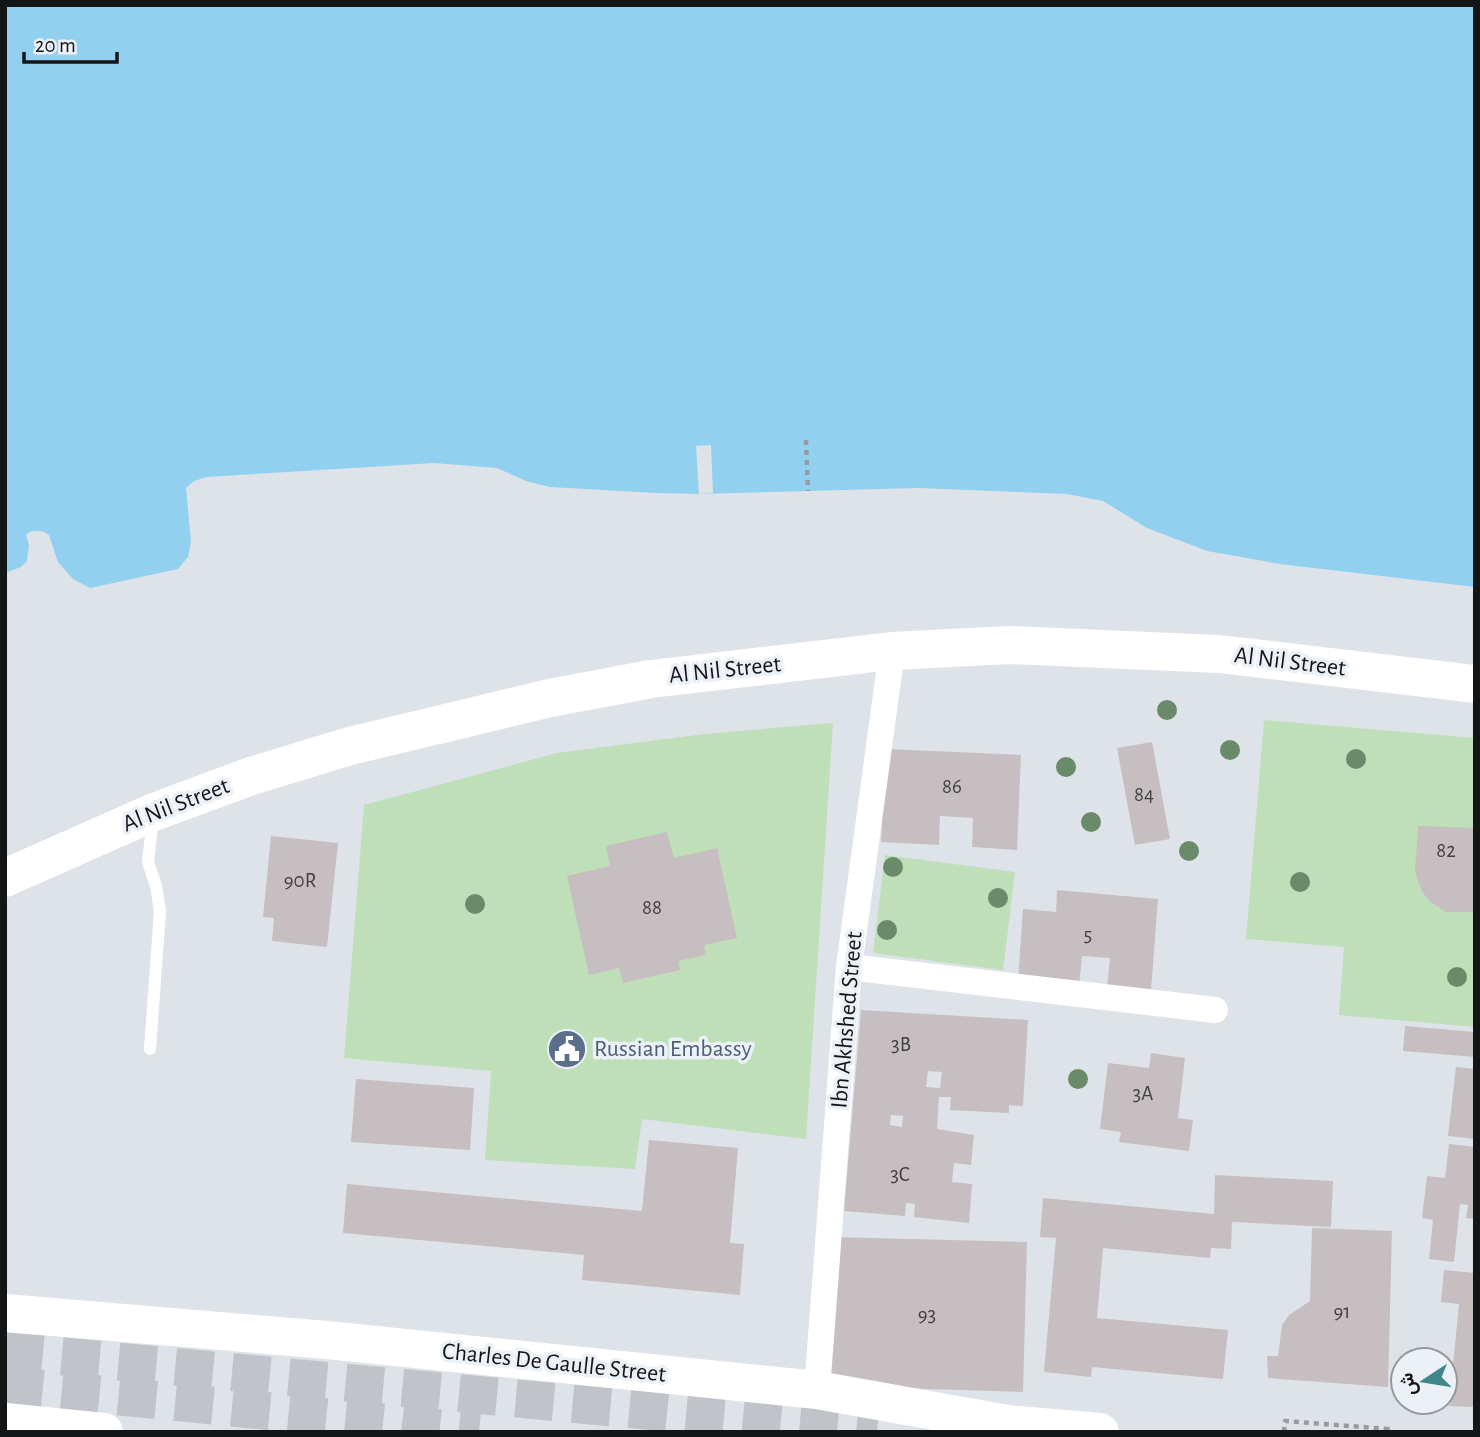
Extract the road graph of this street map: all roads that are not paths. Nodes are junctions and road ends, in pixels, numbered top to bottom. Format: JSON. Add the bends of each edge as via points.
{"nodes":[{"id":1,"x":892,"y":651,"type":"junction"},
{"id":2,"x":1475,"y":684,"type":"edge"},
{"id":3,"x":154,"y":812,"type":"junction"},
{"id":4,"x":5,"y":878,"type":"edge"},
{"id":5,"x":849,"y":967,"type":"junction"},
{"id":6,"x":1215,"y":1010,"type":"dead end"},
{"id":7,"x":150,"y":1049,"type":"dead end"},
{"id":8,"x":5,"y":1314,"type":"edge"},
{"id":9,"x":817,"y":1391,"type":"junction"},
{"id":10,"x":5,"y":1422,"type":"edge"},
{"id":11,"x":56,"y":1429,"type":"edge"},
{"id":12,"x":104,"y":1432,"type":"edge"},
{"id":13,"x":1100,"y":1432,"type":"edge"}],
"edges":[{"from":1,"to":2,"type":"main road","name":"Al Nil Street","via":[[1009,645],[1219,654]]},
{"from":1,"to":3,"type":"main road","name":"Al Nil Street","via":[[652,679],[550,698],[350,746]]},
{"from":1,"to":5,"type":"street","name":"Ibn Akhshed Street"},
{"from":3,"to":4,"type":"main road","name":"Al Nil Street"},
{"from":3,"to":7,"type":"lane","via":[[148,862],[160,911]]},
{"from":5,"to":6,"type":"street"},
{"from":5,"to":9,"type":"street","name":"Ibn Akhshed Street"},
{"from":8,"to":9,"type":"main road","name":"Charles De Gaulle Street","via":[[327,1340]]},
{"from":9,"to":13,"type":"main road","name":"Charles De Gaulle Street","via":[[1007,1424]]},
{"from":10,"to":11,"type":"main road"},
{"from":11,"to":12,"type":"main road"}]}
